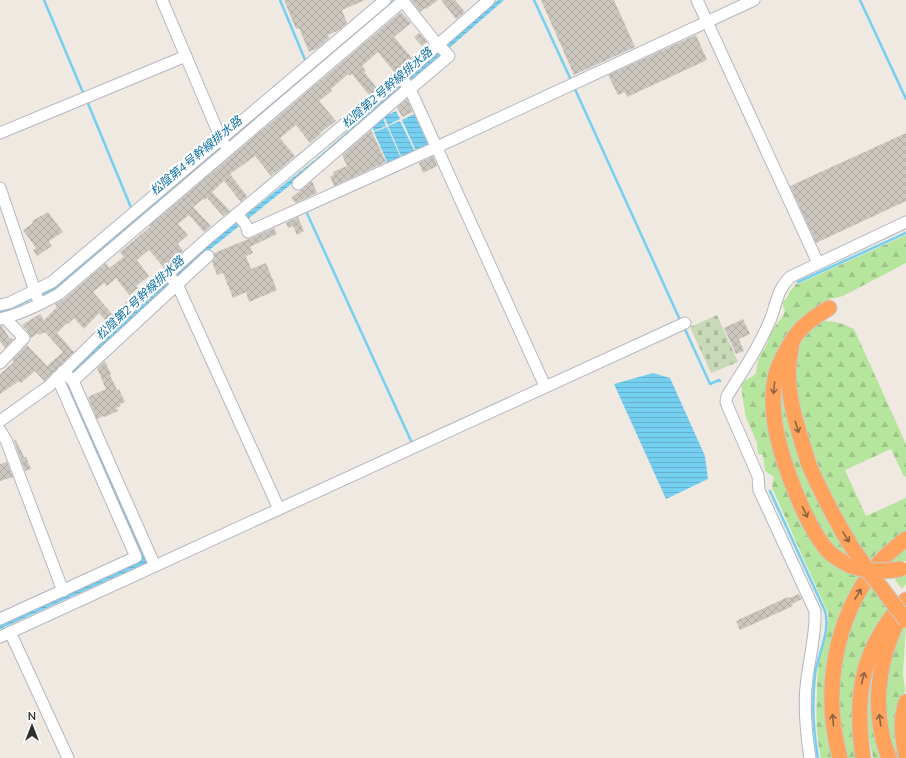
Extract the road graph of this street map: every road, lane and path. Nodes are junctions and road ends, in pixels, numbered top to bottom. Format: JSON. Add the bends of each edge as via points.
{"nodes":[{"id":1,"x":162,"y":0,"type":"edge"},
{"id":2,"x":385,"y":0,"type":"edge"},
{"id":3,"x":403,"y":0,"type":"edge"},
{"id":4,"x":489,"y":0,"type":"edge"},
{"id":5,"x":697,"y":0,"type":"edge"},
{"id":6,"x":754,"y":0,"type":"edge"},
{"id":7,"x":707,"y":22,"type":"junction"},
{"id":8,"x":441,"y":47,"type":"junction"},
{"id":9,"x":186,"y":56,"type":"junction"},
{"id":10,"x":406,"y":84,"type":"junction"},
{"id":11,"x":0,"y":133,"type":"edge"},
{"id":12,"x":225,"y":145,"type":"junction"},
{"id":13,"x":436,"y":147,"type":"junction"},
{"id":14,"x":324,"y":152,"type":"junction"},
{"id":15,"x":299,"y":176,"type":"junction"},
{"id":16,"x":0,"y":188,"type":"edge"},
{"id":17,"x":241,"y":219,"type":"junction"},
{"id":18,"x":906,"y":222,"type":"edge"},
{"id":19,"x":208,"y":256,"type":"dead end"},
{"id":20,"x":818,"y":263,"type":"junction"},
{"id":21,"x":172,"y":279,"type":"junction"},
{"id":22,"x":37,"y":297,"type":"junction"},
{"id":23,"x":0,"y":305,"type":"edge"},
{"id":24,"x":829,"y":308,"type":"dead end"},
{"id":25,"x":2,"y":318,"type":"edge"},
{"id":26,"x":685,"y":323,"type":"dead end"},
{"id":27,"x":793,"y":339,"type":"junction"},
{"id":28,"x":0,"y":363,"type":"edge"},
{"id":29,"x":66,"y":377,"type":"junction"},
{"id":30,"x":545,"y":386,"type":"junction"},
{"id":31,"x":0,"y":421,"type":"edge"},
{"id":32,"x":0,"y":430,"type":"edge"},
{"id":33,"x":279,"y":509,"type":"junction"},
{"id":34,"x":906,"y":539,"type":"edge"},
{"id":35,"x":155,"y":566,"type":"junction"},
{"id":36,"x":904,"y":568,"type":"edge"},
{"id":37,"x":63,"y":591,"type":"junction"},
{"id":38,"x":906,"y":600,"type":"edge"},
{"id":39,"x":906,"y":606,"type":"edge"},
{"id":40,"x":0,"y":619,"type":"edge"},
{"id":41,"x":906,"y":620,"type":"edge"},
{"id":42,"x":10,"y":632,"type":"junction"},
{"id":43,"x":0,"y":637,"type":"edge"},
{"id":44,"x":906,"y":702,"type":"edge"},
{"id":45,"x":863,"y":753,"type":"edge"},
{"id":46,"x":906,"y":756,"type":"edge"},
{"id":47,"x":68,"y":758,"type":"edge"},
{"id":48,"x":810,"y":758,"type":"edge"},
{"id":49,"x":840,"y":758,"type":"edge"},
{"id":50,"x":889,"y":758,"type":"edge"}],
"edges":[{"from":1,"to":9,"type":"street"},
{"from":2,"to":12,"type":"street"},
{"from":3,"to":8,"type":"street"},
{"from":3,"to":12,"type":"street"},
{"from":4,"to":8,"type":"street"},
{"from":5,"to":7,"type":"street"},
{"from":6,"to":7,"type":"street"},
{"from":7,"to":13,"type":"street"},
{"from":7,"to":20,"type":"street"},
{"from":8,"to":10,"type":"street"},
{"from":8,"to":10,"type":"street","via":[[449,56]]},
{"from":9,"to":11,"type":"street"},
{"from":9,"to":12,"type":"street"},
{"from":10,"to":13,"type":"street"},
{"from":10,"to":14,"type":"street"},
{"from":10,"to":14,"type":"street"},
{"from":12,"to":22,"type":"street","via":[[52,282]]},
{"from":13,"to":17,"type":"street","via":[[248,232]]},
{"from":13,"to":30,"type":"street"},
{"from":14,"to":15,"type":"street"},
{"from":14,"to":15,"type":"street"},
{"from":15,"to":17,"type":"street"},
{"from":16,"to":22,"type":"street"},
{"from":17,"to":21,"type":"street","via":[[208,238]]},
{"from":18,"to":20,"type":"street"},
{"from":19,"to":21,"type":"street"},
{"from":20,"to":48,"type":"street","via":[[790,277],[782,284],[771,318],[726,402],[758,476],[759,490],[815,611],[816,627],[806,679],[805,708]]},
{"from":21,"to":29,"type":"street","via":[[114,322]]},
{"from":21,"to":33,"type":"street"},
{"from":22,"to":23,"type":"street"},
{"from":22,"to":25,"type":"street"},
{"from":24,"to":27,"type":"highway","via":[[809,320]]},
{"from":25,"to":28,"type":"street","via":[[24,338]]},
{"from":26,"to":30,"type":"street"},
{"from":27,"to":36,"type":"highway","one_way":true,"bridge":true,"via":[[781,360],[776,378],[776,429],[798,495],[815,531],[830,552],[851,566],[877,572]]},
{"from":27,"to":41,"type":"highway","one_way":true,"bridge":true,"via":[[789,359],[790,395],[810,465],[821,492],[850,544]]},
{"from":29,"to":31,"type":"street"},
{"from":29,"to":35,"type":"street"},
{"from":29,"to":37,"type":"street","via":[[136,558]]},
{"from":30,"to":33,"type":"street"},
{"from":32,"to":37,"type":"street"},
{"from":33,"to":35,"type":"street"},
{"from":49,"to":34,"type":"highway","one_way":true,"via":[[835,739],[832,700],[832,680],[840,640],[854,601],[865,582],[877,565]]},
{"from":35,"to":42,"type":"street"},
{"from":37,"to":40,"type":"street"},
{"from":45,"to":38,"type":"highway","one_way":true,"via":[[859,704],[866,666],[880,633]]},
{"from":50,"to":39,"type":"highway","one_way":true,"via":[[879,716],[879,678],[888,644]]},
{"from":42,"to":43,"type":"street"},
{"from":42,"to":47,"type":"street"},
{"from":44,"to":46,"type":"highway","via":[[902,739]]}]}
